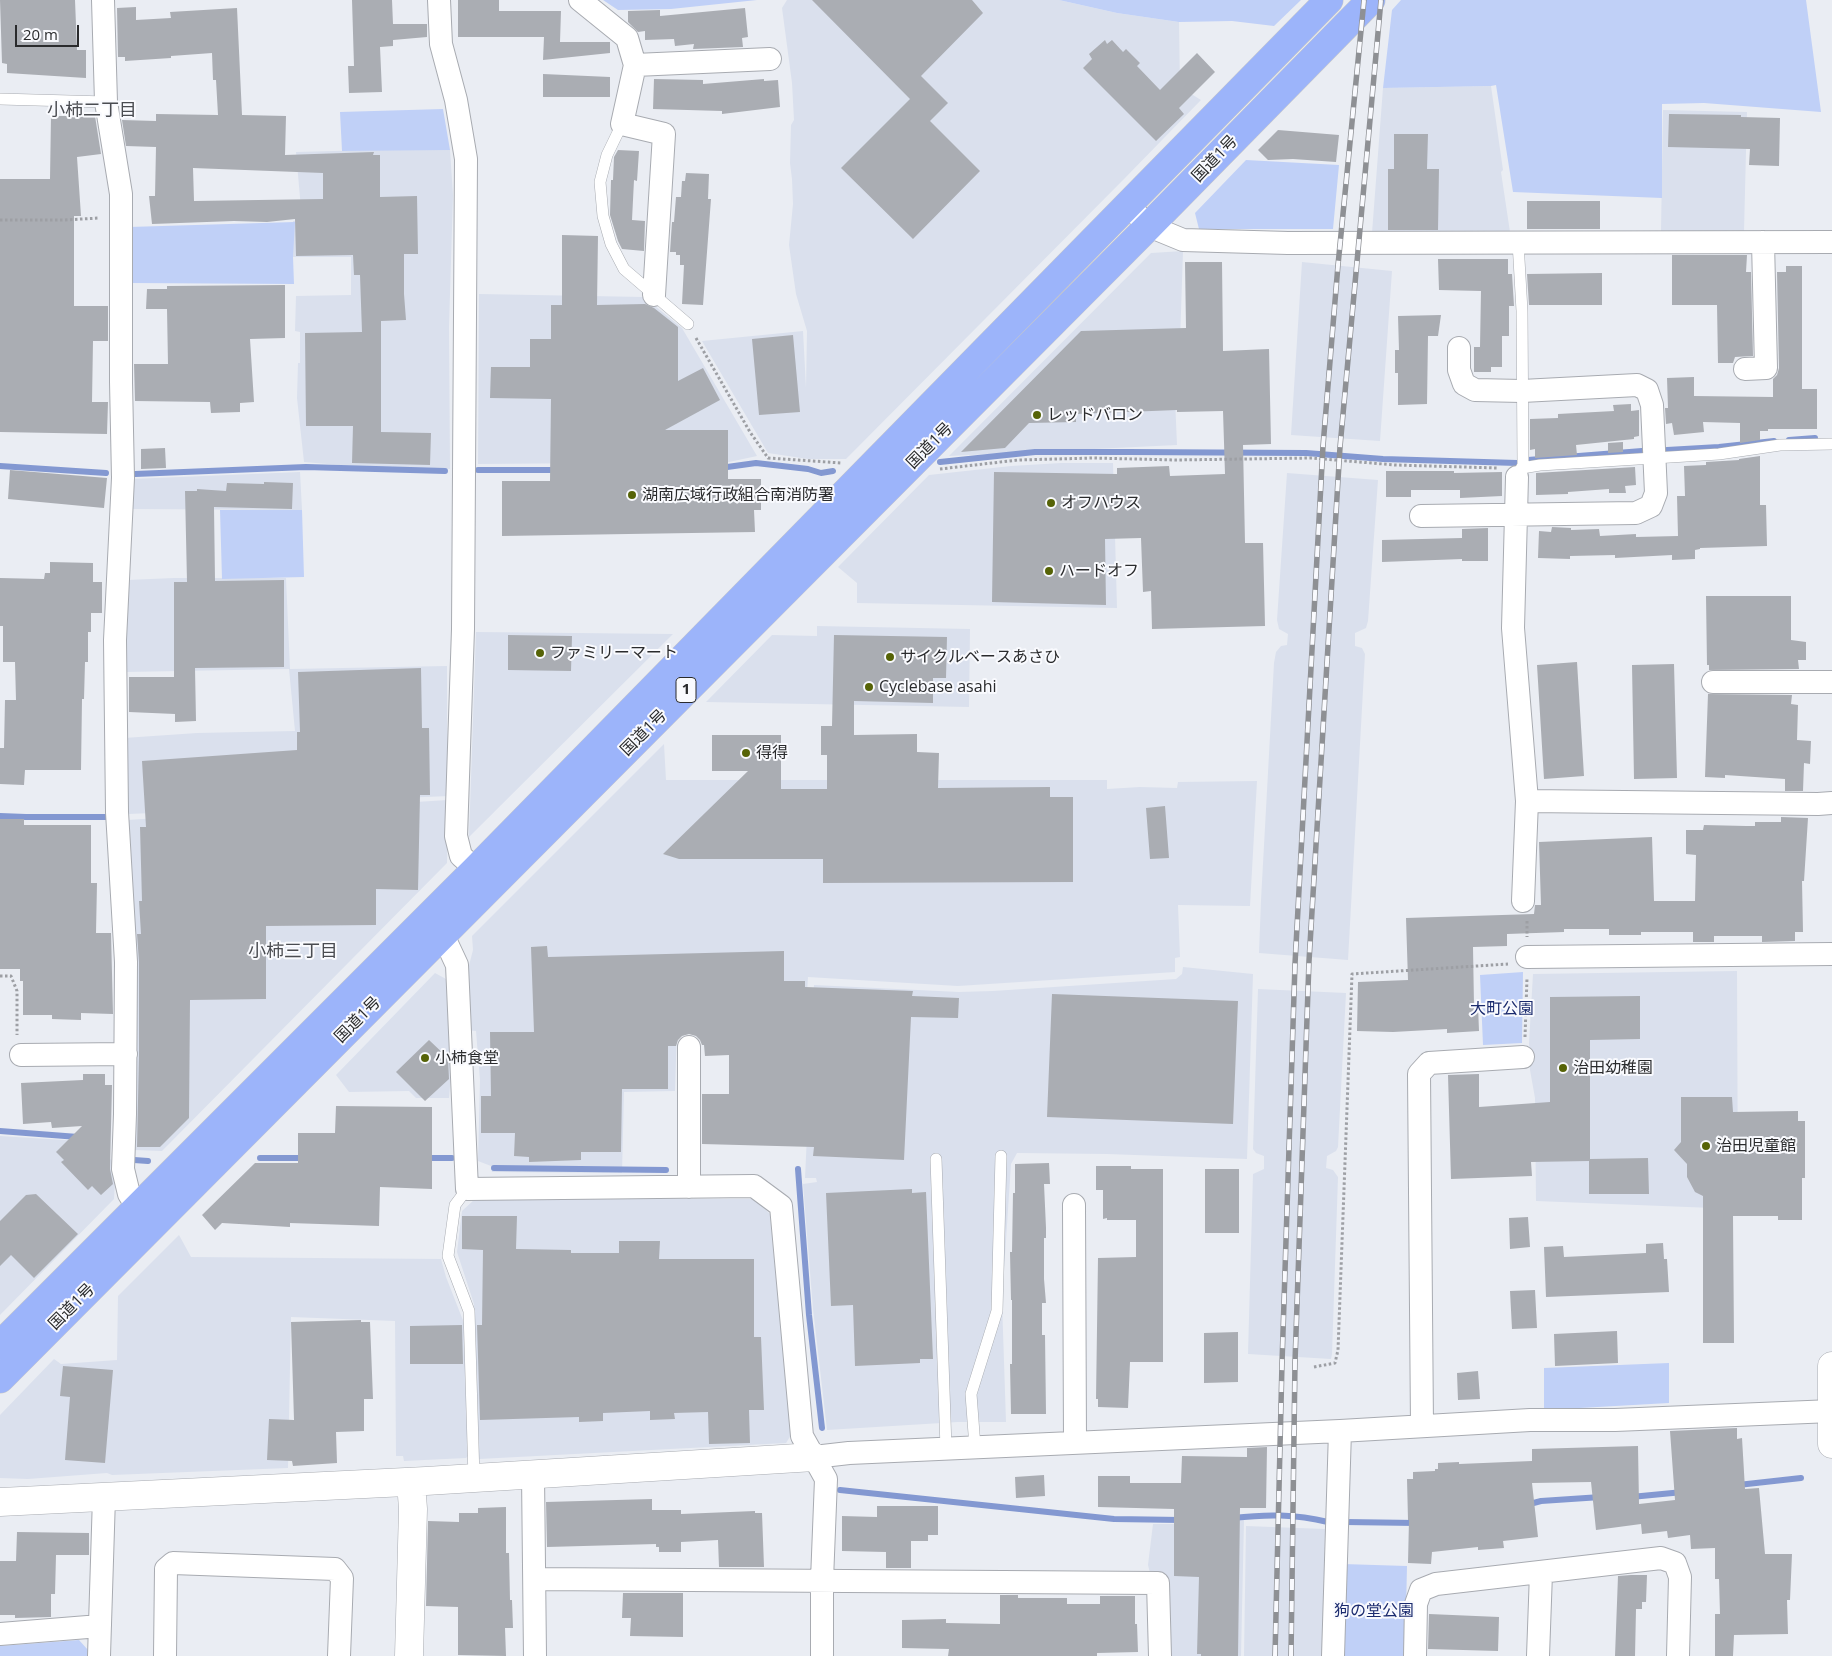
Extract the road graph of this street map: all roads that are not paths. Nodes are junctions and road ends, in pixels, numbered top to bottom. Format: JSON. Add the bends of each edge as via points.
{"nodes":[{"id":1,"x":103,"y":0,"type":"edge"},
{"id":2,"x":439,"y":0,"type":"edge"},
{"id":3,"x":580,"y":0,"type":"edge"},
{"id":4,"x":1329,"y":0,"type":"edge"},
{"id":5,"x":1371,"y":0,"type":"edge"},
{"id":6,"x":770,"y":59,"type":"dead end"},
{"id":7,"x":636,"y":65,"type":"junction"},
{"id":8,"x":0,"y":99,"type":"edge"},
{"id":9,"x":106,"y":102,"type":"junction"},
{"id":10,"x":622,"y":124,"type":"junction"},
{"id":11,"x":1127,"y":205,"type":"junction"},
{"id":12,"x":1149,"y":226,"type":"junction"},
{"id":13,"x":1518,"y":242,"type":"junction"},
{"id":14,"x":1763,"y":242,"type":"junction"},
{"id":15,"x":1832,"y":242,"type":"edge"},
{"id":16,"x":654,"y":295,"type":"junction"},
{"id":17,"x":688,"y":324,"type":"road end"},
{"id":18,"x":1459,"y":348,"type":"dead end"},
{"id":19,"x":1745,"y":369,"type":"dead end"},
{"id":20,"x":1522,"y":391,"type":"junction"},
{"id":21,"x":1832,"y":444,"type":"edge"},
{"id":22,"x":1654,"y":458,"type":"junction"},
{"id":23,"x":1519,"y":473,"type":"junction"},
{"id":24,"x":1517,"y":515,"type":"junction"},
{"id":25,"x":1421,"y":516,"type":"dead end"},
{"id":26,"x":1713,"y":682,"type":"dead end"},
{"id":27,"x":1832,"y":682,"type":"edge"},
{"id":28,"x":1527,"y":801,"type":"junction"},
{"id":29,"x":1832,"y":803,"type":"edge"},
{"id":30,"x":476,"y":869,"type":"junction"},
{"id":31,"x":1524,"y":900,"type":"road end"},
{"id":32,"x":442,"y":935,"type":"junction"},
{"id":33,"x":1832,"y":954,"type":"edge"},
{"id":34,"x":1528,"y":960,"type":"road end"},
{"id":35,"x":689,"y":1047,"type":"dead end"},
{"id":36,"x":126,"y":1054,"type":"junction"},
{"id":37,"x":21,"y":1055,"type":"road end"},
{"id":38,"x":1523,"y":1057,"type":"road end"},
{"id":39,"x":1001,"y":1156,"type":"dead end"},
{"id":40,"x":936,"y":1159,"type":"dead end"},
{"id":41,"x":689,"y":1187,"type":"junction"},
{"id":42,"x":467,"y":1189,"type":"junction"},
{"id":43,"x":1074,"y":1205,"type":"dead end"},
{"id":44,"x":137,"y":1207,"type":"junction"},
{"id":45,"x":0,"y":1345,"type":"edge"},
{"id":46,"x":1832,"y":1366,"type":"edge"},
{"id":47,"x":0,"y":1379,"type":"edge"},
{"id":48,"x":1832,"y":1411,"type":"edge"},
{"id":49,"x":1422,"y":1426,"type":"junction"},
{"id":50,"x":1340,"y":1431,"type":"junction"},
{"id":51,"x":1075,"y":1442,"type":"junction"},
{"id":52,"x":1832,"y":1444,"type":"edge"},
{"id":53,"x":974,"y":1447,"type":"junction"},
{"id":54,"x":946,"y":1448,"type":"junction"},
{"id":55,"x":814,"y":1457,"type":"junction"},
{"id":56,"x":532,"y":1474,"type":"junction"},
{"id":57,"x":474,"y":1478,"type":"junction"},
{"id":58,"x":411,"y":1482,"type":"junction"},
{"id":59,"x":104,"y":1497,"type":"junction"},
{"id":60,"x":0,"y":1502,"type":"edge"},
{"id":61,"x":1541,"y":1573,"type":"junction"},
{"id":62,"x":535,"y":1579,"type":"junction"},
{"id":63,"x":822,"y":1580,"type":"junction"},
{"id":64,"x":100,"y":1626,"type":"junction"},
{"id":65,"x":0,"y":1634,"type":"edge"},
{"id":66,"x":99,"y":1656,"type":"edge"},
{"id":67,"x":165,"y":1656,"type":"edge"},
{"id":68,"x":339,"y":1656,"type":"edge"},
{"id":69,"x":409,"y":1656,"type":"edge"},
{"id":70,"x":535,"y":1656,"type":"edge"},
{"id":71,"x":822,"y":1656,"type":"edge"},
{"id":72,"x":1160,"y":1656,"type":"edge"},
{"id":73,"x":1333,"y":1656,"type":"edge"},
{"id":74,"x":1415,"y":1656,"type":"edge"},
{"id":75,"x":1538,"y":1656,"type":"edge"},
{"id":76,"x":1678,"y":1656,"type":"edge"}],
"edges":[{"from":1,"to":9,"type":"street"},
{"from":2,"to":30,"type":"street","via":[[441,44],[456,100],[466,159],[463,629],[456,836],[462,856]]},
{"from":3,"to":7,"type":"street","via":[[627,38]]},
{"from":4,"to":11,"type":"highway","name":"国道1号","number":"1"},
{"from":5,"to":12,"type":"highway","name":"国道1号","number":"1"},
{"from":6,"to":7,"type":"street"},
{"from":7,"to":10,"type":"street"},
{"from":8,"to":9,"type":"lane"},
{"from":9,"to":36,"type":"street","via":[[121,194],[124,478],[115,640],[117,812],[126,962]]},
{"from":10,"to":16,"type":"lane","via":[[607,155],[600,182],[604,216],[611,244],[624,269]]},
{"from":10,"to":16,"type":"street","via":[[664,134]]},
{"from":11,"to":12,"type":"street"},
{"from":11,"to":30,"type":"highway","name":"国道1号","number":"1"},
{"from":12,"to":13,"type":"street","via":[[1183,240],[1288,244]]},
{"from":12,"to":32,"type":"highway","name":"国道1号","number":"1"},
{"from":13,"to":14,"type":"street"},
{"from":13,"to":20,"type":"lane"},
{"from":14,"to":15,"type":"street"},
{"from":14,"to":19,"type":"street","via":[[1766,368]]},
{"from":16,"to":17,"type":"lane"},
{"from":18,"to":20,"type":"street","via":[[1459,370],[1464,384],[1475,390]]},
{"from":20,"to":22,"type":"street","via":[[1637,386],[1647,390],[1652,404]]},
{"from":20,"to":23,"type":"lane","via":[[1523,465]]},
{"from":21,"to":22,"type":"lane","via":[[1780,445],[1720,454]]},
{"from":22,"to":23,"type":"lane"},
{"from":22,"to":24,"type":"street","via":[[1656,492],[1651,506],[1636,513]]},
{"from":23,"to":24,"type":"street"},
{"from":24,"to":25,"type":"street"},
{"from":24,"to":28,"type":"street","via":[[1513,628]]},
{"from":26,"to":27,"type":"street"},
{"from":28,"to":29,"type":"street"},
{"from":28,"to":31,"type":"street"},
{"from":30,"to":44,"type":"highway","name":"国道1号","number":"1"},
{"from":32,"to":42,"type":"street","via":[[458,965]]},
{"from":32,"to":47,"type":"highway","name":"国道1号","number":"1"},
{"from":33,"to":34,"type":"street"},
{"from":35,"to":41,"type":"street"},
{"from":36,"to":37,"type":"street"},
{"from":36,"to":44,"type":"street","via":[[123,1169],[129,1194]]},
{"from":38,"to":49,"type":"street","via":[[1429,1063],[1419,1074]]},
{"from":39,"to":53,"type":"lane","via":[[997,1311],[971,1394]]},
{"from":40,"to":54,"type":"lane"},
{"from":41,"to":42,"type":"street"},
{"from":41,"to":55,"type":"street","via":[[754,1186],[781,1206],[802,1436]]},
{"from":42,"to":57,"type":"lane","via":[[455,1205],[448,1256],[469,1311]]},
{"from":43,"to":51,"type":"street"},
{"from":44,"to":45,"type":"highway","name":"国道1号","number":"1"},
{"from":46,"to":48,"type":"street"},
{"from":48,"to":49,"type":"street"},
{"from":48,"to":52,"type":"street"},
{"from":49,"to":50,"type":"street"},
{"from":50,"to":51,"type":"street"},
{"from":50,"to":73,"type":"street"},
{"from":51,"to":53,"type":"street"},
{"from":53,"to":54,"type":"street"},
{"from":54,"to":55,"type":"street"},
{"from":55,"to":56,"type":"street"},
{"from":55,"to":63,"type":"street","via":[[826,1479]]},
{"from":56,"to":57,"type":"street"},
{"from":56,"to":62,"type":"street"},
{"from":57,"to":58,"type":"street"},
{"from":58,"to":59,"type":"street"},
{"from":58,"to":69,"type":"street"},
{"from":59,"to":60,"type":"street"},
{"from":59,"to":64,"type":"street"},
{"from":61,"to":74,"type":"street","via":[[1436,1584],[1422,1590],[1416,1604]]},
{"from":61,"to":75,"type":"street"},
{"from":61,"to":76,"type":"street","via":[[1661,1558],[1675,1564],[1680,1577]]},
{"from":62,"to":63,"type":"street"},
{"from":62,"to":70,"type":"street"},
{"from":63,"to":71,"type":"street"},
{"from":63,"to":72,"type":"street","via":[[1158,1583]]},
{"from":64,"to":65,"type":"street"},
{"from":64,"to":66,"type":"street"},
{"from":67,"to":68,"type":"street","via":[[166,1570],[173,1563],[336,1569],[342,1578]]}]}
